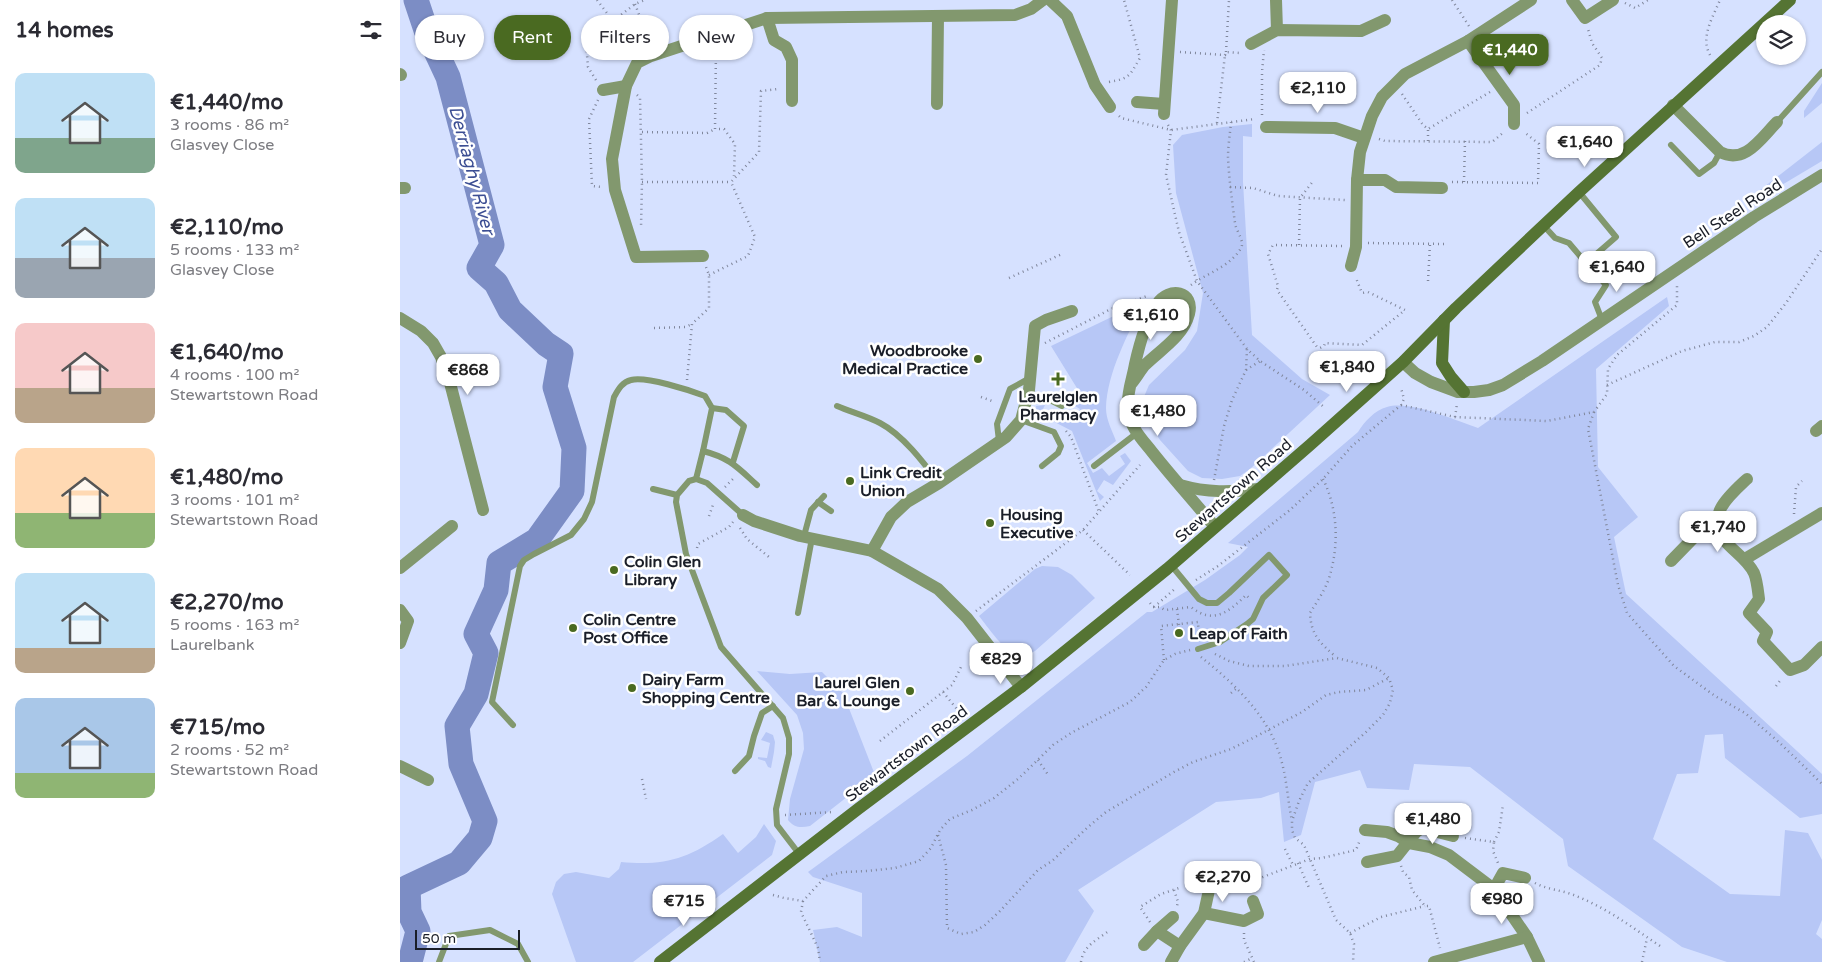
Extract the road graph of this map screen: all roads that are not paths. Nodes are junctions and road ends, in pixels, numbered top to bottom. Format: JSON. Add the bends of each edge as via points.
{"nodes":[{"id":1,"x":1043,"y":0,"type":"edge"},
{"id":2,"x":1050,"y":0,"type":"edge"},
{"id":3,"x":1172,"y":0,"type":"edge"},
{"id":4,"x":1276,"y":0,"type":"edge"},
{"id":5,"x":1531,"y":0,"type":"edge"},
{"id":6,"x":1572,"y":0,"type":"edge"},
{"id":7,"x":1613,"y":0,"type":"edge"},
{"id":8,"x":1790,"y":0,"type":"edge"},
{"id":9,"x":938,"y":16,"type":"junction"},
{"id":10,"x":766,"y":18,"type":"junction"},
{"id":11,"x":1385,"y":20,"type":"dead end"},
{"id":12,"x":1277,"y":30,"type":"junction"},
{"id":13,"x":1472,"y":38,"type":"junction"},
{"id":14,"x":1250,"y":50,"type":"road end"},
{"id":15,"x":1822,"y":72,"type":"edge"},
{"id":16,"x":626,"y":86,"type":"junction"},
{"id":17,"x":603,"y":90,"type":"road end"},
{"id":18,"x":792,"y":100,"type":"dead end"},
{"id":19,"x":1137,"y":102,"type":"dead end"},
{"id":20,"x":937,"y":104,"type":"dead end"},
{"id":21,"x":1673,"y":105,"type":"junction"},
{"id":22,"x":1110,"y":106,"type":"dead end"},
{"id":23,"x":1514,"y":119,"type":"road end"},
{"id":24,"x":1777,"y":122,"type":"joint"},
{"id":25,"x":1266,"y":127,"type":"dead end"},
{"id":26,"x":1365,"y":136,"type":"junction"},
{"id":27,"x":1671,"y":145,"type":"dead end"},
{"id":28,"x":1720,"y":152,"type":"junction"},
{"id":29,"x":1822,"y":175,"type":"edge"},
{"id":30,"x":1357,"y":180,"type":"junction"},
{"id":31,"x":1442,"y":188,"type":"road end"},
{"id":32,"x":1579,"y":192,"type":"junction"},
{"id":33,"x":1544,"y":226,"type":"junction"},
{"id":34,"x":703,"y":256,"type":"road end"},
{"id":35,"x":1586,"y":263,"type":"junction"},
{"id":36,"x":1351,"y":266,"type":"road end"},
{"id":37,"x":1072,"y":311,"type":"dead end"},
{"id":38,"x":400,"y":318,"type":"edge"},
{"id":39,"x":1444,"y":320,"type":"junction"},
{"id":40,"x":1602,"y":320,"type":"junction"},
{"id":41,"x":1403,"y":362,"type":"junction"},
{"id":42,"x":1030,"y":378,"type":"junction"},
{"id":43,"x":1131,"y":384,"type":"junction"},
{"id":44,"x":1464,"y":392,"type":"junction"},
{"id":45,"x":1026,"y":403,"type":"junction"},
{"id":46,"x":837,"y":406,"type":"dead end"},
{"id":47,"x":1062,"y":406,"type":"dead end"},
{"id":48,"x":712,"y":408,"type":"junction"},
{"id":49,"x":1021,"y":420,"type":"junction"},
{"id":50,"x":1137,"y":433,"type":"junction"},
{"id":51,"x":999,"y":441,"type":"junction"},
{"id":52,"x":704,"y":451,"type":"junction"},
{"id":53,"x":733,"y":462,"type":"junction"},
{"id":54,"x":1042,"y":466,"type":"dead end"},
{"id":55,"x":1094,"y":466,"type":"dead end"},
{"id":56,"x":696,"y":479,"type":"junction"},
{"id":57,"x":1747,"y":479,"type":"dead end"},
{"id":58,"x":939,"y":483,"type":"junction"},
{"id":59,"x":757,"y":485,"type":"dead end"},
{"id":60,"x":1180,"y":485,"type":"junction"},
{"id":61,"x":653,"y":489,"type":"dead end"},
{"id":62,"x":1258,"y":489,"type":"junction"},
{"id":63,"x":677,"y":495,"type":"junction"},
{"id":64,"x":824,"y":496,"type":"dead end"},
{"id":65,"x":818,"y":502,"type":"junction"},
{"id":66,"x":483,"y":510,"type":"dead end"},
{"id":67,"x":831,"y":511,"type":"dead end"},
{"id":68,"x":743,"y":515,"type":"joint"},
{"id":69,"x":1820,"y":517,"type":"edge"},
{"id":70,"x":1717,"y":525,"type":"junction"},
{"id":71,"x":452,"y":526,"type":"dead end"},
{"id":72,"x":1215,"y":527,"type":"junction"},
{"id":73,"x":808,"y":537,"type":"junction"},
{"id":74,"x":872,"y":551,"type":"junction"},
{"id":75,"x":1745,"y":559,"type":"junction"},
{"id":76,"x":1671,"y":561,"type":"dead end"},
{"id":77,"x":1170,"y":565,"type":"junction"},
{"id":78,"x":400,"y":568,"type":"edge"},
{"id":79,"x":400,"y":610,"type":"edge"},
{"id":80,"x":798,"y":613,"type":"dead end"},
{"id":81,"x":400,"y":643,"type":"edge"},
{"id":82,"x":1822,"y":647,"type":"edge"},
{"id":83,"x":1198,"y":649,"type":"road end"},
{"id":84,"x":1021,"y":687,"type":"junction"},
{"id":85,"x":773,"y":706,"type":"junction"},
{"id":86,"x":513,"y":725,"type":"dead end"},
{"id":87,"x":400,"y":766,"type":"edge"},
{"id":88,"x":736,"y":771,"type":"dead end"},
{"id":89,"x":428,"y":780,"type":"dead end"},
{"id":90,"x":1365,"y":830,"type":"road end"},
{"id":91,"x":1453,"y":836,"type":"road end"},
{"id":92,"x":1409,"y":843,"type":"junction"},
{"id":93,"x":800,"y":855,"type":"junction"},
{"id":94,"x":1367,"y":862,"type":"dead end"},
{"id":95,"x":1238,"y":869,"type":"road end"},
{"id":96,"x":1525,"y":878,"type":"road end"},
{"id":97,"x":1211,"y":881,"type":"junction"},
{"id":98,"x":1193,"y":882,"type":"road end"},
{"id":99,"x":1494,"y":889,"type":"junction"},
{"id":100,"x":1253,"y":902,"type":"dead end"},
{"id":101,"x":1204,"y":913,"type":"junction"},
{"id":102,"x":1173,"y":917,"type":"dead end"},
{"id":103,"x":1157,"y":931,"type":"junction"},
{"id":104,"x":1527,"y":936,"type":"junction"},
{"id":105,"x":1144,"y":946,"type":"dead end"},
{"id":106,"x":1180,"y":946,"type":"junction"},
{"id":107,"x":1439,"y":961,"type":"edge"},
{"id":108,"x":439,"y":962,"type":"edge"},
{"id":109,"x":528,"y":962,"type":"edge"},
{"id":110,"x":660,"y":962,"type":"edge"},
{"id":111,"x":1171,"y":962,"type":"edge"},
{"id":112,"x":1538,"y":962,"type":"edge"}],
"edges":[{"from":1,"to":9,"type":"street","via":[[1015,15]]},
{"from":2,"to":22,"type":"street","via":[[1068,16],[1095,85]]},
{"from":3,"to":19,"type":"street","via":[[1164,109]]},
{"from":4,"to":12,"type":"street"},
{"from":5,"to":13,"type":"street"},
{"from":6,"to":7,"type":"street","via":[[1585,18]]},
{"from":8,"to":21,"type":"main road","name":"Stewartstown Road"},
{"from":9,"to":10,"type":"street"},
{"from":9,"to":20,"type":"street"},
{"from":10,"to":16,"type":"street","via":[[653,49],[637,63]]},
{"from":10,"to":18,"type":"street","via":[[774,40],[786,47],[792,60]]},
{"from":11,"to":12,"type":"street","via":[[1361,31]]},
{"from":12,"to":14,"type":"street"},
{"from":13,"to":23,"type":"street","via":[[1514,105]]},
{"from":13,"to":26,"type":"street","via":[[1405,74],[1382,97]]},
{"from":15,"to":24,"type":"lane"},
{"from":16,"to":17,"type":"street"},
{"from":16,"to":34,"type":"street","via":[[612,159],[615,190],[636,257]]},
{"from":21,"to":28,"type":"street"},
{"from":21,"to":32,"type":"main road","name":"Stewartstown Road"},
{"from":24,"to":28,"type":"street","via":[[1746,154],[1736,157]]},
{"from":25,"to":26,"type":"street","via":[[1334,128]]},
{"from":26,"to":30,"type":"street"},
{"from":27,"to":28,"type":"lane","via":[[1699,174],[1714,163]]},
{"from":29,"to":40,"type":"street","name":"Bell Steel Road"},
{"from":30,"to":31,"type":"street","via":[[1384,180],[1396,187]]},
{"from":30,"to":36,"type":"street","via":[[1356,245]]},
{"from":32,"to":33,"type":"main road","name":"Stewartstown Road"},
{"from":32,"to":35,"type":"lane","via":[[1616,237]]},
{"from":33,"to":35,"type":"lane","via":[[1555,238],[1569,243]]},
{"from":33,"to":39,"type":"main road","name":"Stewartstown Road"},
{"from":35,"to":40,"type":"lane","via":[[1606,285],[1595,302]]},
{"from":37,"to":42,"type":"street","via":[[1035,326]]},
{"from":38,"to":66,"type":"street","via":[[421,331],[441,357]]},
{"from":39,"to":41,"type":"main road","name":"Stewartstown Road"},
{"from":39,"to":44,"type":"main road","via":[[1442,363]]},
{"from":40,"to":44,"type":"street","name":"Bell Steel Road","via":[[1503,385]]},
{"from":41,"to":44,"type":"street","name":"Bell Steel Road","via":[[1436,385]]},
{"from":41,"to":62,"type":"main road","name":"Stewartstown Road"},
{"from":42,"to":45,"type":"street"},
{"from":42,"to":51,"type":"lane","via":[[1010,389],[997,424]]},
{"from":43,"to":43,"type":"street","via":[[1143,336],[1156,305],[1162,297],[1180,293],[1190,305],[1183,328],[1144,366]]},
{"from":43,"to":50,"type":"street","via":[[1128,406]]},
{"from":45,"to":47,"type":"lane","via":[[1044,397]]},
{"from":45,"to":49,"type":"street"},
{"from":46,"to":58,"type":"lane","via":[[892,430]]},
{"from":48,"to":52,"type":"lane"},
{"from":48,"to":53,"type":"lane","via":[[726,410],[744,426]]},
{"from":48,"to":86,"type":"lane","via":[[705,396],[686,389],[642,379],[630,380],[620,386],[614,397],[592,502],[584,519],[571,534],[524,560],[520,566],[492,702]]},
{"from":49,"to":51,"type":"street"},
{"from":49,"to":54,"type":"lane","via":[[1054,432],[1061,446],[1058,453]]},
{"from":50,"to":55,"type":"lane"},
{"from":50,"to":60,"type":"street"},
{"from":51,"to":58,"type":"street"},
{"from":52,"to":53,"type":"lane"},
{"from":52,"to":56,"type":"lane"},
{"from":53,"to":59,"type":"lane"},
{"from":56,"to":63,"type":"lane","via":[[689,481]]},
{"from":56,"to":68,"type":"lane","via":[[707,484]]},
{"from":57,"to":70,"type":"street","via":[[1720,506]]},
{"from":58,"to":74,"type":"street","via":[[906,502],[891,517]]},
{"from":60,"to":62,"type":"street","via":[[1204,491]]},
{"from":60,"to":72,"type":"street"},
{"from":61,"to":63,"type":"lane"},
{"from":62,"to":72,"type":"main road","name":"Stewartstown Road"},
{"from":63,"to":85,"type":"lane","via":[[686,554],[721,646]]},
{"from":64,"to":65,"type":"lane"},
{"from":65,"to":67,"type":"lane"},
{"from":65,"to":73,"type":"lane","via":[[811,510]]},
{"from":68,"to":73,"type":"street"},
{"from":69,"to":75,"type":"street"},
{"from":70,"to":75,"type":"street","via":[[1724,541]]},
{"from":70,"to":76,"type":"street","via":[[1706,525]]},
{"from":71,"to":78,"type":"street"},
{"from":72,"to":77,"type":"main road","name":"Stewartstown Road"},
{"from":73,"to":74,"type":"street"},
{"from":73,"to":80,"type":"lane"},
{"from":74,"to":84,"type":"street","via":[[938,589],[967,618]]},
{"from":75,"to":82,"type":"street","via":[[1754,574],[1760,599],[1749,613],[1767,632],[1763,641],[1790,670],[1804,665]]},
{"from":77,"to":83,"type":"lane","via":[[1198,599],[1207,603],[1217,603],[1269,555],[1287,575],[1263,598],[1247,624],[1220,642]]},
{"from":77,"to":84,"type":"main road","name":"Stewartstown Road"},
{"from":79,"to":81,"type":"street","via":[[408,621]]},
{"from":84,"to":93,"type":"main road","name":"Stewartstown Road"},
{"from":85,"to":88,"type":"lane","via":[[762,713],[749,756]]},
{"from":85,"to":93,"type":"lane","via":[[783,718],[789,738],[789,754],[776,809],[777,825]]},
{"from":87,"to":89,"type":"street"},
{"from":90,"to":92,"type":"street","via":[[1387,832]]},
{"from":91,"to":92,"type":"street","via":[[1422,828]]},
{"from":92,"to":94,"type":"street","via":[[1397,856]]},
{"from":92,"to":99,"type":"street","via":[[1450,855]]},
{"from":93,"to":110,"type":"main road","name":"Stewartstown Road"},
{"from":95,"to":97,"type":"street"},
{"from":96,"to":99,"type":"street","via":[[1503,873]]},
{"from":97,"to":98,"type":"street"},
{"from":97,"to":101,"type":"street"},
{"from":99,"to":104,"type":"street"},
{"from":100,"to":101,"type":"street","via":[[1258,914],[1244,921]]},
{"from":101,"to":106,"type":"street"},
{"from":102,"to":103,"type":"street"},
{"from":103,"to":105,"type":"street"},
{"from":103,"to":106,"type":"street"},
{"from":104,"to":107,"type":"street"},
{"from":104,"to":112,"type":"street"},
{"from":106,"to":111,"type":"street"},
{"from":108,"to":109,"type":"lane","via":[[449,936],[490,930],[518,944]]}]}
